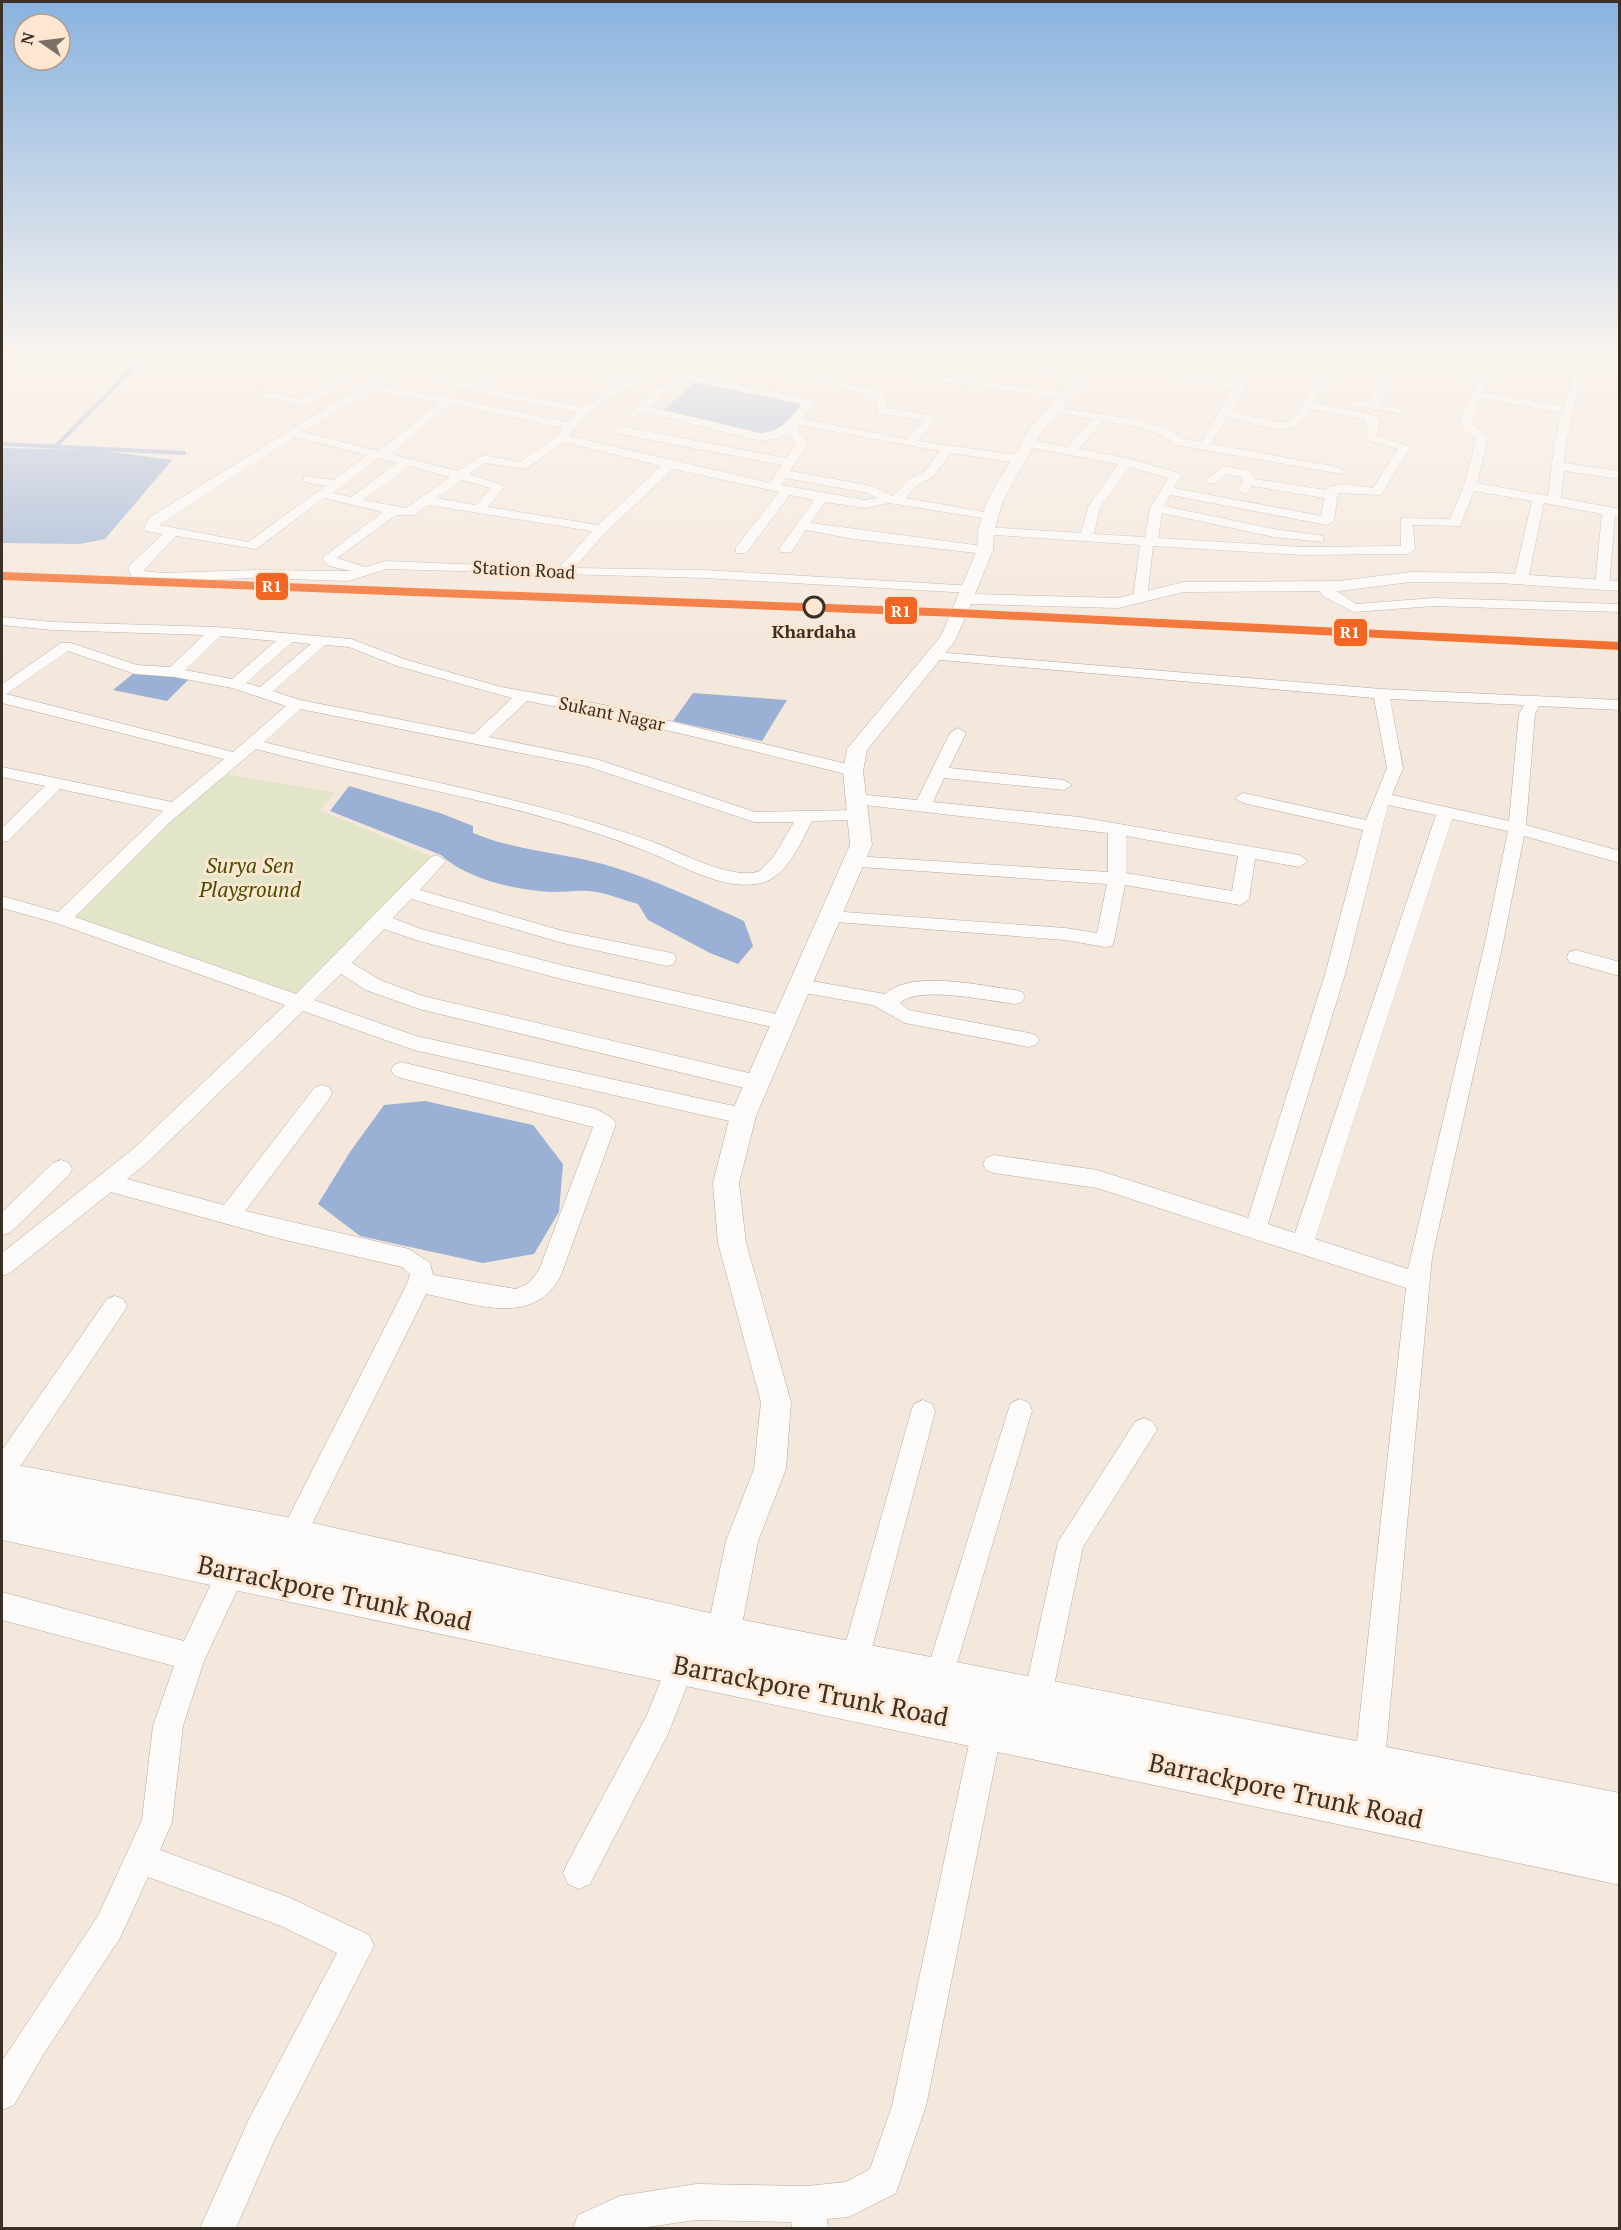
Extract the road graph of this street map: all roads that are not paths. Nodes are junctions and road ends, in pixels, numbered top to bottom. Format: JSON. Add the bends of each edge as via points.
{"nodes":[{"id":1,"x":252,"y":459,"type":"edge"},
{"id":2,"x":371,"y":459,"type":"edge"},
{"id":3,"x":396,"y":459,"type":"edge"},
{"id":4,"x":483,"y":459,"type":"edge"},
{"id":5,"x":483,"y":459,"type":"edge"},
{"id":6,"x":532,"y":459,"type":"edge"},
{"id":7,"x":647,"y":459,"type":"edge"},
{"id":8,"x":744,"y":459,"type":"edge"},
{"id":9,"x":793,"y":459,"type":"edge"},
{"id":10,"x":940,"y":459,"type":"edge"},
{"id":11,"x":1020,"y":459,"type":"edge"},
{"id":12,"x":1110,"y":459,"type":"edge"},
{"id":13,"x":1311,"y":459,"type":"edge"},
{"id":14,"x":1397,"y":459,"type":"edge"},
{"id":15,"x":1477,"y":459,"type":"edge"},
{"id":16,"x":1559,"y":459,"type":"edge"},
{"id":17,"x":406,"y":462,"type":"junction"},
{"id":18,"x":1126,"y":462,"type":"junction"},
{"id":19,"x":671,"y":464,"type":"junction"},
{"id":20,"x":1558,"y":466,"type":"junction"},
{"id":21,"x":787,"y":469,"type":"junction"},
{"id":22,"x":1338,"y":471,"type":"dead end"},
{"id":23,"x":1620,"y":475,"type":"edge"},
{"id":24,"x":461,"y":476,"type":"junction"},
{"id":25,"x":308,"y":478,"type":"dead end"},
{"id":26,"x":1212,"y":480,"type":"dead end"},
{"id":27,"x":1248,"y":482,"type":"junction"},
{"id":28,"x":334,"y":484,"type":"junction"},
{"id":29,"x":1470,"y":486,"type":"junction"},
{"id":30,"x":773,"y":487,"type":"junction"},
{"id":31,"x":787,"y":490,"type":"junction"},
{"id":32,"x":1167,"y":491,"type":"junction"},
{"id":33,"x":321,"y":494,"type":"junction"},
{"id":34,"x":1331,"y":495,"type":"junction"},
{"id":35,"x":822,"y":498,"type":"junction"},
{"id":36,"x":1539,"y":498,"type":"junction"},
{"id":37,"x":893,"y":499,"type":"junction"},
{"id":38,"x":423,"y":500,"type":"junction"},
{"id":39,"x":1554,"y":501,"type":"junction"},
{"id":40,"x":354,"y":502,"type":"junction"},
{"id":41,"x":865,"y":504,"type":"junction"},
{"id":42,"x":1236,"y":504,"type":"junction"},
{"id":43,"x":1156,"y":508,"type":"junction"},
{"id":44,"x":479,"y":509,"type":"junction"},
{"id":45,"x":393,"y":511,"type":"junction"},
{"id":46,"x":1614,"y":512,"type":"edge"},
{"id":47,"x":1328,"y":521,"type":"junction"},
{"id":48,"x":803,"y":526,"type":"junction"},
{"id":49,"x":601,"y":530,"type":"junction"},
{"id":50,"x":827,"y":531,"type":"junction"},
{"id":51,"x":173,"y":532,"type":"junction"},
{"id":52,"x":987,"y":532,"type":"junction"},
{"id":53,"x":1086,"y":538,"type":"junction"},
{"id":54,"x":1149,"y":542,"type":"junction"},
{"id":55,"x":1335,"y":547,"type":"junction"},
{"id":56,"x":786,"y":549,"type":"dead end"},
{"id":57,"x":741,"y":550,"type":"dead end"},
{"id":58,"x":368,"y":570,"type":"junction"},
{"id":59,"x":563,"y":572,"type":"junction"},
{"id":60,"x":1521,"y":579,"type":"junction"},
{"id":61,"x":1323,"y":586,"type":"junction"},
{"id":62,"x":1611,"y":586,"type":"edge"},
{"id":63,"x":967,"y":594,"type":"junction"},
{"id":64,"x":1140,"y":599,"type":"junction"},
{"id":65,"x":1620,"y":608,"type":"edge"},
{"id":66,"x":2,"y":621,"type":"edge"},
{"id":67,"x":216,"y":631,"type":"junction"},
{"id":68,"x":287,"y":639,"type":"junction"},
{"id":69,"x":319,"y":641,"type":"junction"},
{"id":70,"x":935,"y":656,"type":"junction"},
{"id":71,"x":174,"y":672,"type":"junction"},
{"id":72,"x":235,"y":684,"type":"junction"},
{"id":73,"x":2,"y":691,"type":"edge"},
{"id":74,"x":263,"y":692,"type":"junction"},
{"id":75,"x":1381,"y":694,"type":"junction"},
{"id":76,"x":524,"y":695,"type":"junction"},
{"id":77,"x":2,"y":698,"type":"edge"},
{"id":78,"x":1534,"y":700,"type":"junction"},
{"id":79,"x":297,"y":704,"type":"junction"},
{"id":80,"x":1620,"y":705,"type":"edge"},
{"id":81,"x":958,"y":733,"type":"dead end"},
{"id":82,"x":476,"y":741,"type":"junction"},
{"id":83,"x":255,"y":744,"type":"junction"},
{"id":84,"x":235,"y":757,"type":"junction"},
{"id":85,"x":853,"y":771,"type":"junction"},
{"id":86,"x":2,"y":772,"type":"edge"},
{"id":87,"x":939,"y":772,"type":"junction"},
{"id":88,"x":56,"y":784,"type":"junction"},
{"id":89,"x":1064,"y":785,"type":"dead end"},
{"id":90,"x":1243,"y":798,"type":"dead end"},
{"id":91,"x":1382,"y":798,"type":"junction"},
{"id":92,"x":922,"y":806,"type":"junction"},
{"id":93,"x":176,"y":807,"type":"junction"},
{"id":94,"x":856,"y":807,"type":"junction"},
{"id":95,"x":1445,"y":813,"type":"junction"},
{"id":96,"x":807,"y":814,"type":"junction"},
{"id":97,"x":1372,"y":827,"type":"junction"},
{"id":98,"x":1117,"y":828,"type":"junction"},
{"id":99,"x":1517,"y":828,"type":"junction"},
{"id":100,"x":2,"y":837,"type":"edge"},
{"id":101,"x":1247,"y":851,"type":"junction"},
{"id":102,"x":1620,"y":857,"type":"edge"},
{"id":103,"x":437,"y":861,"type":"dead end"},
{"id":104,"x":1299,"y":861,"type":"dead end"},
{"id":105,"x":854,"y":862,"type":"junction"},
{"id":106,"x":1117,"y":879,"type":"junction"},
{"id":107,"x":408,"y":892,"type":"junction"},
{"id":108,"x":2,"y":902,"type":"edge"},
{"id":109,"x":830,"y":917,"type":"junction"},
{"id":110,"x":62,"y":919,"type":"junction"},
{"id":111,"x":382,"y":921,"type":"junction"},
{"id":112,"x":1575,"y":957,"type":"dead end"},
{"id":113,"x":667,"y":958,"type":"dead end"},
{"id":114,"x":340,"y":964,"type":"junction"},
{"id":115,"x":1620,"y":969,"type":"edge"},
{"id":116,"x":800,"y":986,"type":"junction"},
{"id":117,"x":1016,"y":997,"type":"dead end"},
{"id":118,"x":300,"y":1002,"type":"junction"},
{"id":119,"x":888,"y":1003,"type":"junction"},
{"id":120,"x":785,"y":1023,"type":"junction"},
{"id":121,"x":1029,"y":1040,"type":"dead end"},
{"id":122,"x":401,"y":1070,"type":"dead end"},
{"id":123,"x":757,"y":1083,"type":"junction"},
{"id":124,"x":322,"y":1093,"type":"dead end"},
{"id":125,"x":743,"y":1116,"type":"junction"},
{"id":126,"x":994,"y":1164,"type":"dead end"},
{"id":127,"x":61,"y":1169,"type":"dead end"},
{"id":128,"x":107,"y":1182,"type":"junction"},
{"id":129,"x":230,"y":1214,"type":"junction"},
{"id":130,"x":2,"y":1226,"type":"edge"},
{"id":131,"x":1255,"y":1230,"type":"junction"},
{"id":132,"x":1302,"y":1245,"type":"junction"},
{"id":133,"x":2,"y":1266,"type":"edge"},
{"id":134,"x":1418,"y":1282,"type":"junction"},
{"id":135,"x":420,"y":1283,"type":"junction"},
{"id":136,"x":115,"y":1306,"type":"dead end"},
{"id":137,"x":1020,"y":1411,"type":"dead end"},
{"id":138,"x":923,"y":1412,"type":"dead end"},
{"id":139,"x":1144,"y":1430,"type":"dead end"},
{"id":140,"x":2,"y":1471,"type":"edge"},
{"id":141,"x":2,"y":1482,"type":"edge"},
{"id":142,"x":2,"y":1520,"type":"edge"},
{"id":143,"x":291,"y":1539,"type":"junction"},
{"id":144,"x":232,"y":1571,"type":"junction"},
{"id":145,"x":2,"y":1606,"type":"edge"},
{"id":146,"x":191,"y":1657,"type":"junction"},
{"id":147,"x":706,"y":1658,"type":"junction"},
{"id":148,"x":854,"y":1663,"type":"junction"},
{"id":149,"x":938,"y":1680,"type":"junction"},
{"id":150,"x":1037,"y":1700,"type":"junction"},
{"id":151,"x":988,"y":1725,"type":"junction"},
{"id":152,"x":1368,"y":1786,"type":"junction"},
{"id":153,"x":1620,"y":1818,"type":"edge"},
{"id":154,"x":140,"y":1858,"type":"junction"},
{"id":155,"x":1620,"y":1862,"type":"edge"},
{"id":156,"x":579,"y":1873,"type":"dead end"},
{"id":157,"x":2,"y":2093,"type":"edge"},
{"id":158,"x":808,"y":2216,"type":"edge"},
{"id":159,"x":218,"y":2229,"type":"edge"},
{"id":160,"x":591,"y":2229,"type":"edge"}],
"edges":[{"from":1,"to":51,"type":"street","via":[[155,520],[151,528]]},
{"from":2,"to":28,"type":"street"},
{"from":3,"to":17,"type":"street"},
{"from":4,"to":24,"type":"street"},
{"from":5,"to":6,"type":"street","via":[[522,466]]},
{"from":7,"to":19,"type":"street"},
{"from":8,"to":21,"type":"street"},
{"from":9,"to":21,"type":"street"},
{"from":10,"to":37,"type":"street","via":[[929,474]]},
{"from":11,"to":52,"type":"street"},
{"from":12,"to":18,"type":"street"},
{"from":13,"to":22,"type":"street"},
{"from":14,"to":34,"type":"street","via":[[1377,492],[1345,488],[1332,490]]},
{"from":15,"to":29,"type":"street"},
{"from":16,"to":20,"type":"street"},
{"from":17,"to":24,"type":"street"},
{"from":17,"to":40,"type":"street"},
{"from":18,"to":32,"type":"street","via":[[1174,476]]},
{"from":18,"to":53,"type":"street","via":[[1094,507]]},
{"from":19,"to":30,"type":"street"},
{"from":19,"to":49,"type":"street"},
{"from":20,"to":23,"type":"street"},
{"from":20,"to":39,"type":"street"},
{"from":21,"to":30,"type":"street"},
{"from":21,"to":37,"type":"street","via":[[872,489]]},
{"from":24,"to":38,"type":"street"},
{"from":24,"to":44,"type":"street","via":[[499,486]]},
{"from":25,"to":28,"type":"street"},
{"from":26,"to":27,"type":"street","via":[[1224,470],[1249,476]]},
{"from":27,"to":34,"type":"street"},
{"from":27,"to":42,"type":"street"},
{"from":28,"to":33,"type":"street"},
{"from":29,"to":36,"type":"street"},
{"from":29,"to":55,"type":"street","via":[[1455,523],[1406,521],[1408,550]]},
{"from":30,"to":31,"type":"street"},
{"from":31,"to":35,"type":"street"},
{"from":31,"to":57,"type":"street"},
{"from":32,"to":42,"type":"street"},
{"from":32,"to":43,"type":"street"},
{"from":33,"to":40,"type":"street"},
{"from":33,"to":51,"type":"street","via":[[251,546]]},
{"from":34,"to":47,"type":"street"},
{"from":35,"to":41,"type":"street"},
{"from":35,"to":48,"type":"street"},
{"from":36,"to":39,"type":"street"},
{"from":36,"to":60,"type":"street"},
{"from":37,"to":41,"type":"street"},
{"from":37,"to":52,"type":"street"},
{"from":38,"to":44,"type":"street"},
{"from":38,"to":45,"type":"street","via":[[409,512]]},
{"from":39,"to":46,"type":"street"},
{"from":40,"to":45,"type":"street"},
{"from":41,"to":50,"type":"street"},
{"from":42,"to":47,"type":"street"},
{"from":43,"to":54,"type":"street"},
{"from":43,"to":55,"type":"street"},
{"from":44,"to":49,"type":"street"},
{"from":45,"to":58,"type":"street","via":[[329,558],[334,563]]},
{"from":46,"to":62,"type":"street"},
{"from":47,"to":55,"type":"street"},
{"from":48,"to":50,"type":"street"},
{"from":48,"to":56,"type":"street"},
{"from":49,"to":59,"type":"street"},
{"from":50,"to":52,"type":"street"},
{"from":51,"to":58,"type":"street","name":"Station Road","via":[[135,568],[137,574],[348,577]]},
{"from":52,"to":53,"type":"street"},
{"from":52,"to":63,"type":"street"},
{"from":53,"to":54,"type":"street"},
{"from":54,"to":55,"type":"street"},
{"from":54,"to":64,"type":"street"},
{"from":58,"to":59,"type":"street","name":"Station Road","via":[[386,565]]},
{"from":59,"to":63,"type":"street","name":"Station Road","via":[[704,574]]},
{"from":60,"to":61,"type":"street","via":[[1411,577]]},
{"from":60,"to":62,"type":"street"},
{"from":61,"to":64,"type":"street","via":[[1184,587]]},
{"from":61,"to":65,"type":"street","via":[[1329,594],[1354,608],[1434,602]]},
{"from":63,"to":64,"type":"street","via":[[1118,603]]},
{"from":63,"to":70,"type":"street"},
{"from":66,"to":67,"type":"street","name":"Sukant Nagar"},
{"from":67,"to":68,"type":"street","name":"Sukant Nagar"},
{"from":67,"to":71,"type":"street"},
{"from":68,"to":69,"type":"street","name":"Sukant Nagar"},
{"from":68,"to":72,"type":"street"},
{"from":69,"to":74,"type":"street"},
{"from":69,"to":76,"type":"street","name":"Sukant Nagar","via":[[351,643],[477,685]]},
{"from":70,"to":75,"type":"street"},
{"from":70,"to":85,"type":"street","via":[[856,749]]},
{"from":71,"to":72,"type":"street"},
{"from":71,"to":73,"type":"street","via":[[135,669],[66,646]]},
{"from":72,"to":74,"type":"street"},
{"from":74,"to":79,"type":"street"},
{"from":75,"to":78,"type":"street"},
{"from":75,"to":91,"type":"street","via":[[1395,768]]},
{"from":76,"to":82,"type":"street"},
{"from":76,"to":85,"type":"street","name":"Sukant Nagar","via":[[731,739]]},
{"from":77,"to":84,"type":"street"},
{"from":78,"to":80,"type":"street"},
{"from":78,"to":99,"type":"street","via":[[1527,714]]},
{"from":79,"to":82,"type":"street"},
{"from":79,"to":83,"type":"street"},
{"from":81,"to":87,"type":"street"},
{"from":82,"to":96,"type":"street","via":[[590,762],[754,817]]},
{"from":83,"to":84,"type":"street"},
{"from":83,"to":96,"type":"street","via":[[523,807],[620,835],[711,870],[747,878],[761,878],[770,872]]},
{"from":84,"to":93,"type":"street"},
{"from":85,"to":94,"type":"street"},
{"from":86,"to":88,"type":"street"},
{"from":87,"to":89,"type":"street"},
{"from":87,"to":92,"type":"street"},
{"from":88,"to":93,"type":"street"},
{"from":88,"to":100,"type":"street"},
{"from":90,"to":97,"type":"street"},
{"from":91,"to":95,"type":"street"},
{"from":91,"to":97,"type":"street"},
{"from":92,"to":94,"type":"street"},
{"from":92,"to":98,"type":"street"},
{"from":93,"to":110,"type":"street"},
{"from":94,"to":96,"type":"street"},
{"from":94,"to":105,"type":"street","via":[[861,844]]},
{"from":95,"to":99,"type":"street"},
{"from":95,"to":132,"type":"street"},
{"from":97,"to":131,"type":"street","via":[[1336,971]]},
{"from":98,"to":101,"type":"street"},
{"from":98,"to":106,"type":"street"},
{"from":99,"to":102,"type":"street"},
{"from":99,"to":134,"type":"street"},
{"from":101,"to":104,"type":"street"},
{"from":101,"to":106,"type":"street","via":[[1240,899]]},
{"from":103,"to":107,"type":"street"},
{"from":105,"to":106,"type":"street"},
{"from":105,"to":109,"type":"street"},
{"from":106,"to":109,"type":"street","via":[[1106,941],[1042,932]]},
{"from":107,"to":111,"type":"street"},
{"from":107,"to":113,"type":"street","via":[[563,937]]},
{"from":108,"to":110,"type":"street"},
{"from":109,"to":116,"type":"street"},
{"from":110,"to":118,"type":"street"},
{"from":111,"to":114,"type":"street"},
{"from":111,"to":120,"type":"street","via":[[416,934],[565,973]]},
{"from":112,"to":115,"type":"street"},
{"from":114,"to":118,"type":"street"},
{"from":114,"to":123,"type":"street","via":[[373,985],[419,1002]]},
{"from":116,"to":119,"type":"street"},
{"from":116,"to":120,"type":"street"},
{"from":117,"to":119,"type":"street","via":[[927,987],[899,992]]},
{"from":118,"to":125,"type":"street","via":[[414,1042]]},
{"from":118,"to":128,"type":"street","via":[[141,1155]]},
{"from":119,"to":121,"type":"street","via":[[905,1016]]},
{"from":120,"to":123,"type":"street"},
{"from":122,"to":135,"type":"street","via":[[596,1118],[605,1124],[549,1275],[539,1290],[524,1299],[509,1299]]},
{"from":123,"to":125,"type":"street"},
{"from":124,"to":129,"type":"street"},
{"from":125,"to":147,"type":"street","via":[[726,1183],[732,1243],[776,1402],[770,1469],[742,1541]]},
{"from":126,"to":131,"type":"street","via":[[1097,1179]]},
{"from":127,"to":130,"type":"street"},
{"from":128,"to":129,"type":"street"},
{"from":128,"to":133,"type":"street"},
{"from":129,"to":135,"type":"street","via":[[281,1230],[409,1259],[422,1270]]},
{"from":131,"to":132,"type":"street"},
{"from":132,"to":134,"type":"street"},
{"from":134,"to":152,"type":"street"},
{"from":135,"to":143,"type":"street"},
{"from":136,"to":140,"type":"street"},
{"from":137,"to":149,"type":"street"},
{"from":138,"to":148,"type":"street"},
{"from":139,"to":150,"type":"street","via":[[1071,1542]]},
{"from":141,"to":143,"type":"main road","name":"Barrackpore Trunk Road"},
{"from":142,"to":144,"type":"main road","name":"Barrackpore Trunk Road"},
{"from":143,"to":147,"type":"main road","name":"Barrackpore Trunk Road"},
{"from":144,"to":146,"type":"street"},
{"from":144,"to":147,"type":"main road","name":"Barrackpore Trunk Road"},
{"from":145,"to":146,"type":"street"},
{"from":146,"to":154,"type":"street","via":[[168,1726],[157,1822]]},
{"from":147,"to":148,"type":"main road","name":"Barrackpore Trunk Road"},
{"from":147,"to":151,"type":"main road","name":"Barrackpore Trunk Road"},
{"from":147,"to":156,"type":"street","via":[[658,1724]]},
{"from":148,"to":149,"type":"main road","name":"Barrackpore Trunk Road"},
{"from":149,"to":150,"type":"main road","name":"Barrackpore Trunk Road"},
{"from":150,"to":152,"type":"main road","name":"Barrackpore Trunk Road"},
{"from":151,"to":152,"type":"main road","name":"Barrackpore Trunk Road"},
{"from":151,"to":158,"type":"street","via":[[909,2106],[884,2181]]},
{"from":152,"to":153,"type":"main road","name":"Barrackpore Trunk Road"},
{"from":152,"to":155,"type":"main road","name":"Barrackpore Trunk Road"},
{"from":154,"to":157,"type":"street","via":[[109,1927]]},
{"from":154,"to":159,"type":"street","via":[[288,1913],[358,1946],[262,2129]]},
{"from":158,"to":160,"type":"street","via":[[696,2202],[620,2214]]}]}
